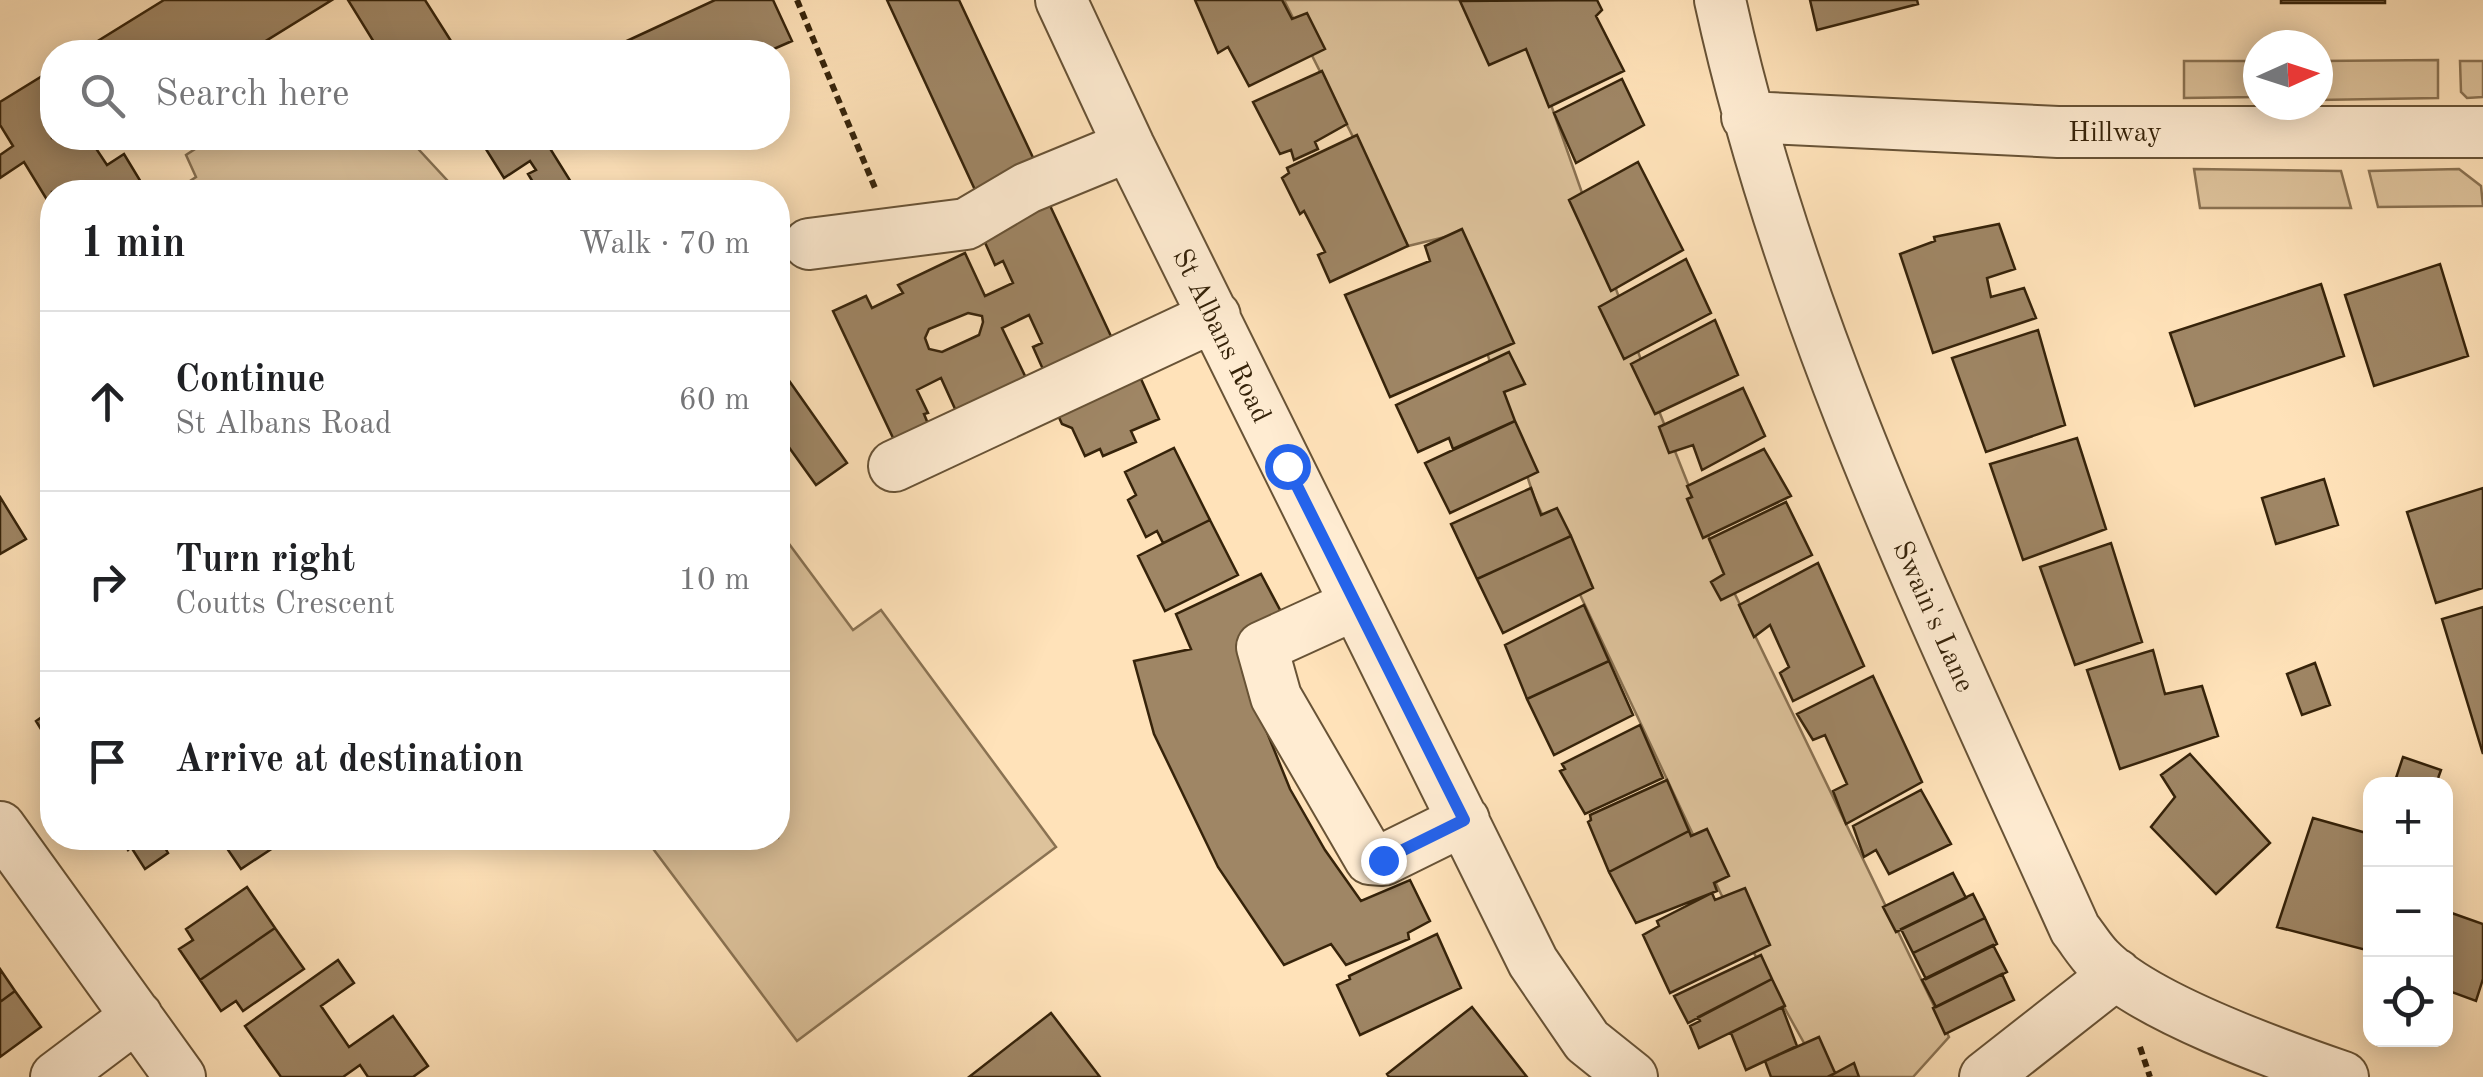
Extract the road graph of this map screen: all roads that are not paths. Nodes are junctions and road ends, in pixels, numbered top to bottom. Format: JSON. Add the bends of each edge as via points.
{"nodes":[{"id":1,"x":1061,"y":0,"type":"edge"},
{"id":2,"x":1720,"y":0,"type":"edge"},
{"id":3,"x":1747,"y":117,"type":"junction"},
{"id":4,"x":2483,"y":132,"type":"edge"},
{"id":5,"x":1129,"y":146,"type":"junction"},
{"id":6,"x":808,"y":244,"type":"dead end"},
{"id":7,"x":1215,"y":316,"type":"junction"},
{"id":8,"x":894,"y":466,"type":"dead end"},
{"id":9,"x":1354,"y":605,"type":"junction"},
{"id":10,"x":1464,"y":820,"type":"junction"},
{"id":11,"x":0,"y":827,"type":"edge"},
{"id":12,"x":2116,"y":974,"type":"junction"},
{"id":13,"x":137,"y":1016,"type":"junction"},
{"id":14,"x":56,"y":1077,"type":"edge"},
{"id":15,"x":180,"y":1077,"type":"edge"},
{"id":16,"x":1632,"y":1077,"type":"edge"},
{"id":17,"x":1985,"y":1077,"type":"edge"},
{"id":18,"x":2343,"y":1077,"type":"edge"}],
"edges":[{"from":1,"to":5,"type":"street","name":"St Albans Road"},
{"from":2,"to":3,"type":"street","name":"Swain's Lane"},
{"from":3,"to":4,"type":"street","name":"Hillway","via":[[2058,132]]},
{"from":3,"to":12,"type":"street","name":"Swain's Lane","via":[[1823,349],[1920,584],[2075,929]]},
{"from":5,"to":6,"type":"street","via":[[1028,188],[966,224]]},
{"from":5,"to":7,"type":"street","name":"St Albans Road"},
{"from":7,"to":8,"type":"street"},
{"from":7,"to":9,"type":"street","name":"St Albans Road"},
{"from":9,"to":10,"type":"street","name":"St Albans Road"},
{"from":9,"to":10,"type":"street","via":[[1262,647],[1276,698],[1370,859],[1383,860]]},
{"from":10,"to":16,"type":"street","name":"St Albans Road","via":[[1534,962],[1587,1041]]},
{"from":11,"to":13,"type":"street"},
{"from":12,"to":17,"type":"street"},
{"from":12,"to":18,"type":"street","name":"Swain's Lane","via":[[2181,1012]]},
{"from":13,"to":14,"type":"street"},
{"from":13,"to":15,"type":"street"}]}
